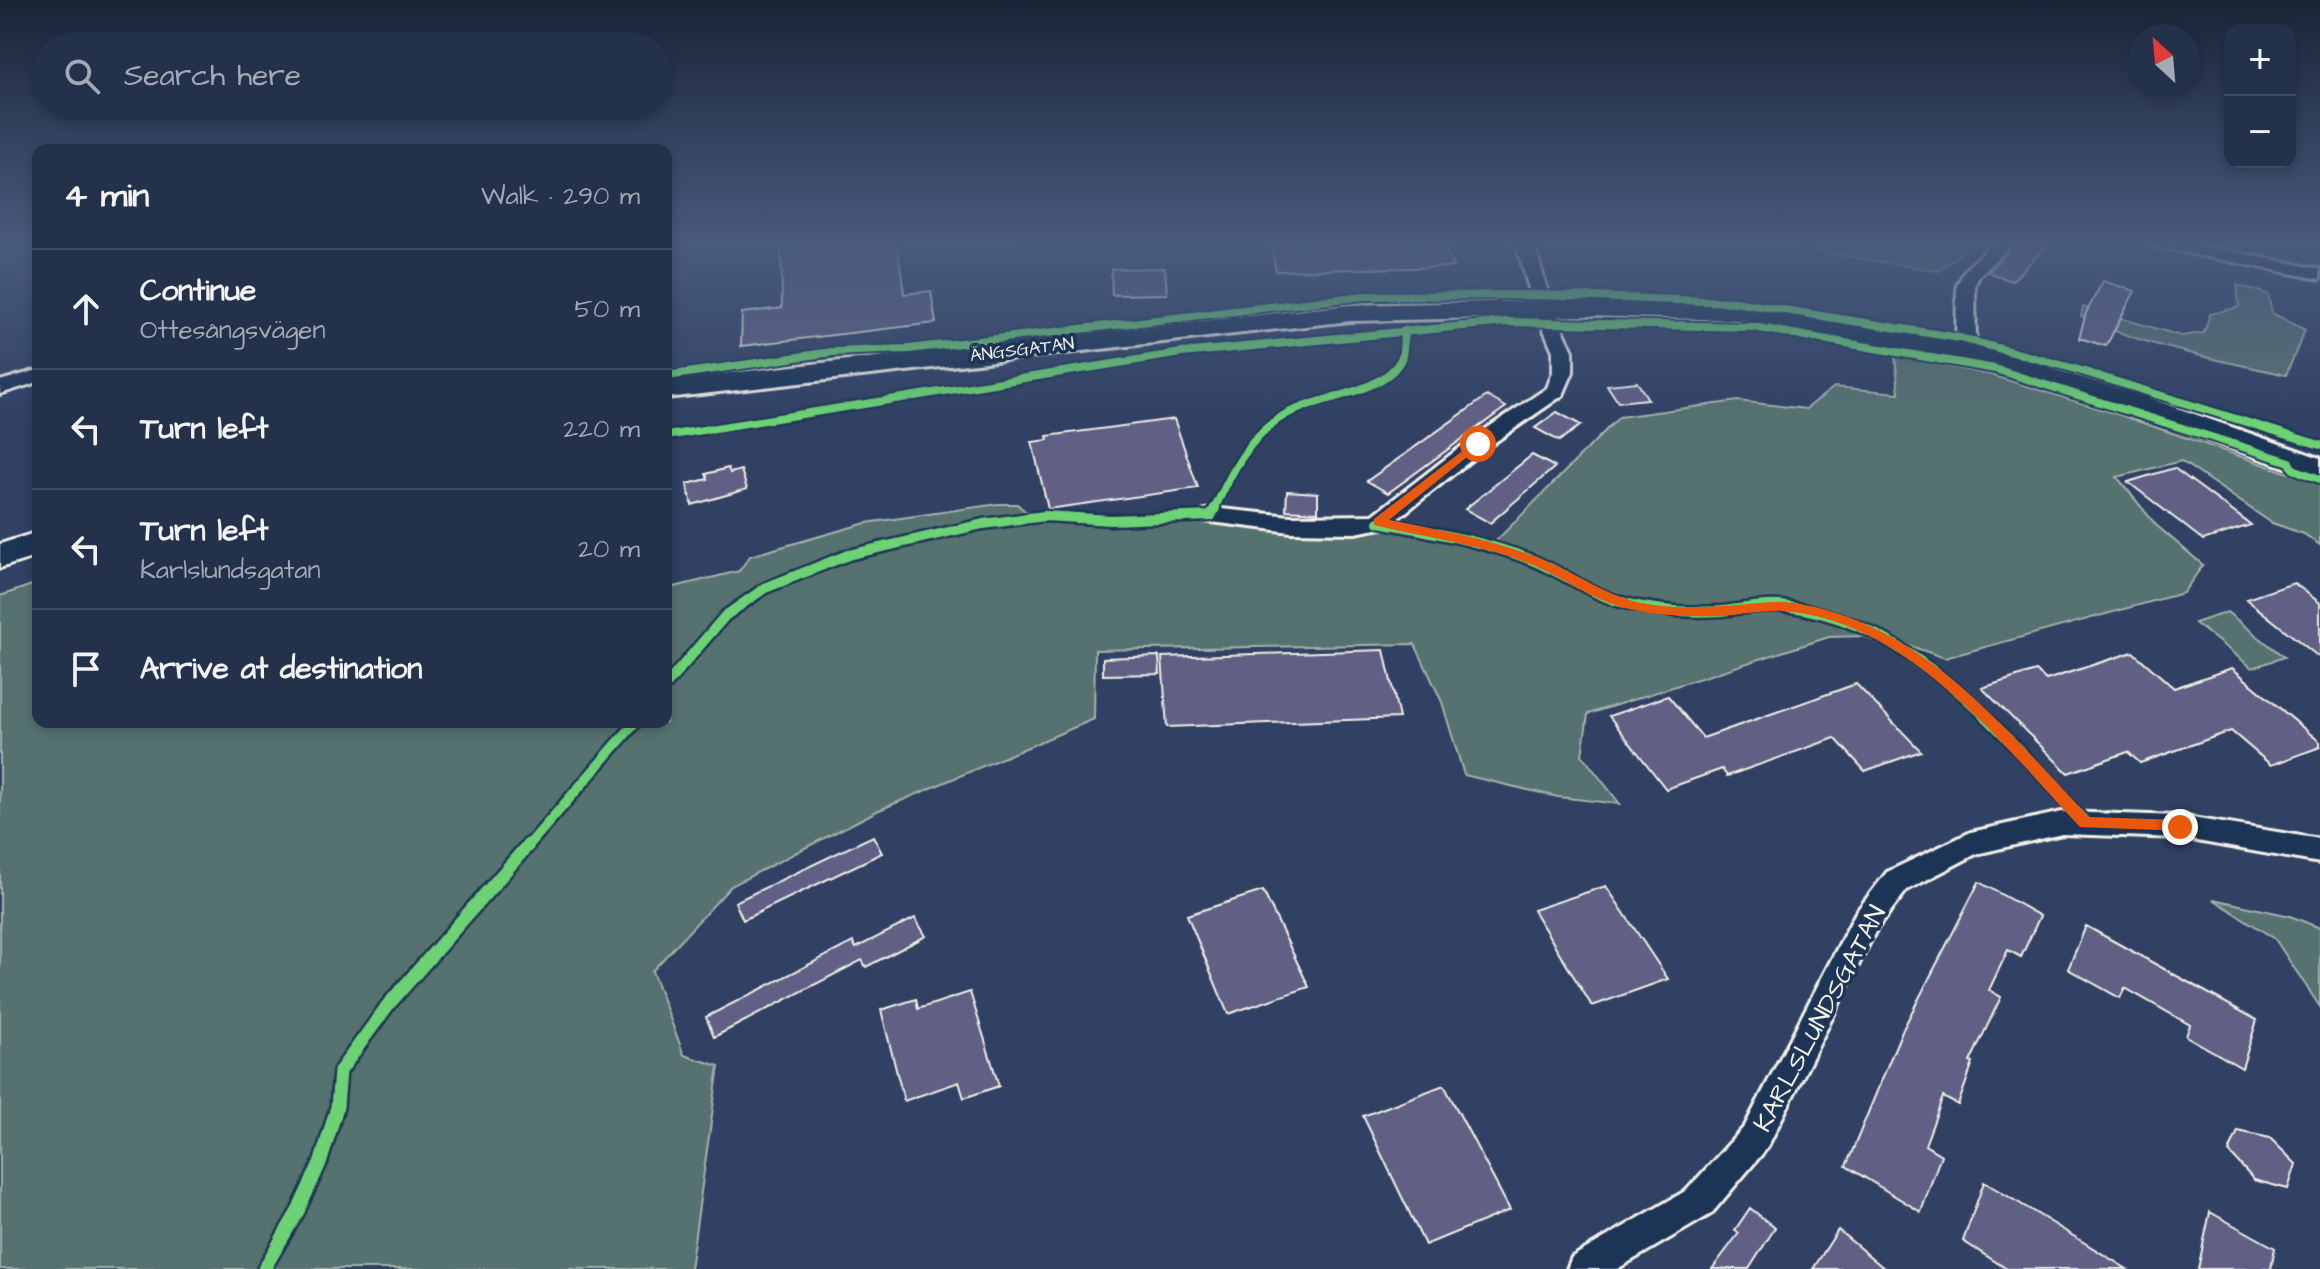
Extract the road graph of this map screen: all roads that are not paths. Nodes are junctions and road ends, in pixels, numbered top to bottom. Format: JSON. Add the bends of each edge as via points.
{"nodes":[{"id":1,"x":1541,"y":300,"type":"edge"},
{"id":2,"x":1966,"y":300,"type":"edge"},
{"id":3,"x":1544,"y":309,"type":"junction"},
{"id":4,"x":1966,"y":352,"type":"junction"},
{"id":5,"x":906,"y":363,"type":"junction"},
{"id":6,"x":32,"y":378,"type":"edge"},
{"id":7,"x":0,"y":388,"type":"edge"},
{"id":8,"x":672,"y":388,"type":"edge"},
{"id":9,"x":672,"y":402,"type":"edge"},
{"id":10,"x":2132,"y":403,"type":"junction"},
{"id":11,"x":2320,"y":457,"type":"edge"},
{"id":12,"x":2320,"y":469,"type":"edge"},
{"id":13,"x":1211,"y":516,"type":"dead end"},
{"id":14,"x":32,"y":534,"type":"edge"},
{"id":15,"x":0,"y":544,"type":"edge"},
{"id":16,"x":32,"y":546,"type":"edge"},
{"id":17,"x":0,"y":556,"type":"edge"},
{"id":18,"x":2320,"y":851,"type":"edge"},
{"id":19,"x":1584,"y":1269,"type":"edge"}],
"edges":[{"from":1,"to":3,"type":"street"},
{"from":2,"to":4,"type":"street"},
{"from":3,"to":4,"type":"main road","name":"ÄNGSGATAN","via":[[1739,312]]},
{"from":3,"to":5,"type":"main road","name":"ÄNGSGATAN","via":[[1350,313]]},
{"from":3,"to":13,"type":"street","via":[[1563,351],[1556,391],[1379,522],[1291,524]]},
{"from":4,"to":10,"type":"main road","name":"ÄNGSGATAN"},
{"from":5,"to":8,"type":"main road","name":"ÄNGSGATAN"},
{"from":5,"to":9,"type":"main road","name":"ÄNGSGATAN"},
{"from":6,"to":7,"type":"street"},
{"from":10,"to":11,"type":"main road","name":"ÄNGSGATAN"},
{"from":10,"to":12,"type":"main road","name":"ÄNGSGATAN"},
{"from":14,"to":15,"type":"main road"},
{"from":16,"to":17,"type":"main road"},
{"from":18,"to":19,"type":"street","name":"KARLSLUNDSGATAN","via":[[2180,827],[2062,823],[1971,844],[1897,881],[1866,921],[1756,1137],[1699,1202]]}]}
